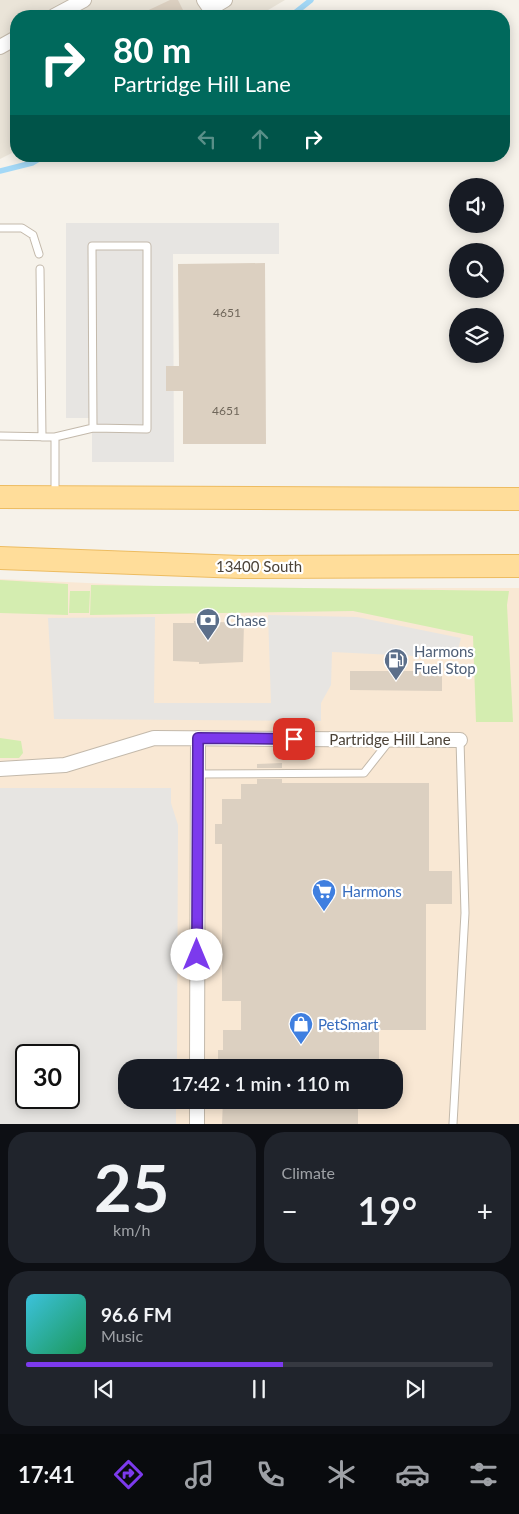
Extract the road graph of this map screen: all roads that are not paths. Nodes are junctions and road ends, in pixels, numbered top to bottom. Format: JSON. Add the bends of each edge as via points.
{"nodes":[{"id":1,"x":84,"y":0,"type":"edge"},
{"id":2,"x":225,"y":0,"type":"edge"},
{"id":3,"x":60,"y":9,"type":"edge"},
{"id":4,"x":210,"y":9,"type":"edge"},
{"id":5,"x":0,"y":228,"type":"edge"},
{"id":6,"x":39,"y":254,"type":"dead end"},
{"id":7,"x":40,"y":269,"type":"dead end"},
{"id":8,"x":92,"y":428,"type":"junction"},
{"id":9,"x":0,"y":436,"type":"edge"},
{"id":10,"x":42,"y":437,"type":"junction"},
{"id":11,"x":55,"y":437,"type":"junction"},
{"id":12,"x":0,"y":497,"type":"edge"},
{"id":13,"x":55,"y":497,"type":"junction"},
{"id":14,"x":519,"y":499,"type":"edge"},
{"id":15,"x":0,"y":558,"type":"edge"},
{"id":16,"x":519,"y":566,"type":"edge"},
{"id":17,"x":198,"y":738,"type":"junction"},
{"id":18,"x":390,"y":740,"type":"junction"},
{"id":19,"x":460,"y":740,"type":"joint"},
{"id":20,"x":0,"y":769,"type":"edge"},
{"id":21,"x":198,"y":774,"type":"junction"},
{"id":22,"x":197,"y":1059,"type":"edge"},
{"id":23,"x":197,"y":1109,"type":"edge"},
{"id":24,"x":197,"y":1124,"type":"edge"},
{"id":25,"x":453,"y":1124,"type":"edge"}],
"edges":[{"from":1,"to":3,"type":"street"},
{"from":2,"to":4,"type":"street"},
{"from":5,"to":6,"type":"lane","via":[[22,228],[33,235]]},
{"from":7,"to":10,"type":"lane"},
{"from":8,"to":8,"type":"lane","via":[[92,246],[147,246],[147,429]]},
{"from":8,"to":11,"type":"lane"},
{"from":9,"to":10,"type":"lane"},
{"from":10,"to":11,"type":"lane"},
{"from":11,"to":13,"type":"lane"},
{"from":12,"to":13,"type":"main road"},
{"from":13,"to":14,"type":"main road"},
{"from":15,"to":16,"type":"main road","name":"13400 South","via":[[241,567]]},
{"from":17,"to":18,"type":"street","name":"Partridge Hill Lane"},
{"from":17,"to":20,"type":"street","name":"Partridge Hill Lane","via":[[154,738],[65,765]]},
{"from":17,"to":21,"type":"street"},
{"from":18,"to":19,"type":"street","name":"Partridge Hill Lane"},
{"from":18,"to":21,"type":"lane","via":[[364,773]]},
{"from":19,"to":25,"type":"lane","name":"Partridge Hill Lane","via":[[466,913]]},
{"from":21,"to":22,"type":"street"},
{"from":23,"to":24,"type":"street"}]}
